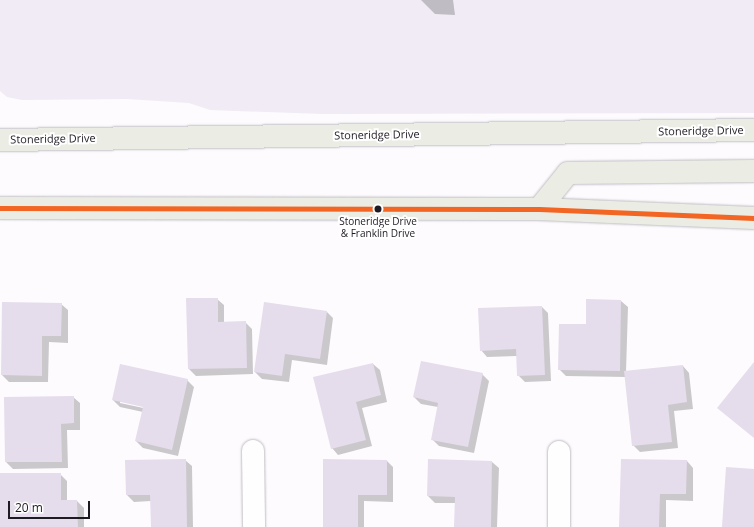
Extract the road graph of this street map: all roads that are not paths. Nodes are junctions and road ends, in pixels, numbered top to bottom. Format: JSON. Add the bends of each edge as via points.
{"nodes":[{"id":1,"x":754,"y":130,"type":"edge"},
{"id":2,"x":0,"y":140,"type":"edge"},
{"id":3,"x":754,"y":171,"type":"edge"},
{"id":4,"x":0,"y":208,"type":"edge"},
{"id":5,"x":539,"y":208,"type":"junction"},
{"id":6,"x":754,"y":218,"type":"edge"},
{"id":7,"x":253,"y":451,"type":"dead end"},
{"id":8,"x":559,"y":452,"type":"dead end"},
{"id":9,"x":254,"y":527,"type":"edge"},
{"id":10,"x":559,"y":527,"type":"edge"}],
"edges":[{"from":1,"to":2,"type":"main road","name":"Stoneridge Drive"},
{"from":3,"to":5,"type":"main road","via":[[568,172]]},
{"from":4,"to":5,"type":"main road"},
{"from":5,"to":6,"type":"main road"},
{"from":7,"to":9,"type":"street"},
{"from":8,"to":10,"type":"street"}]}
